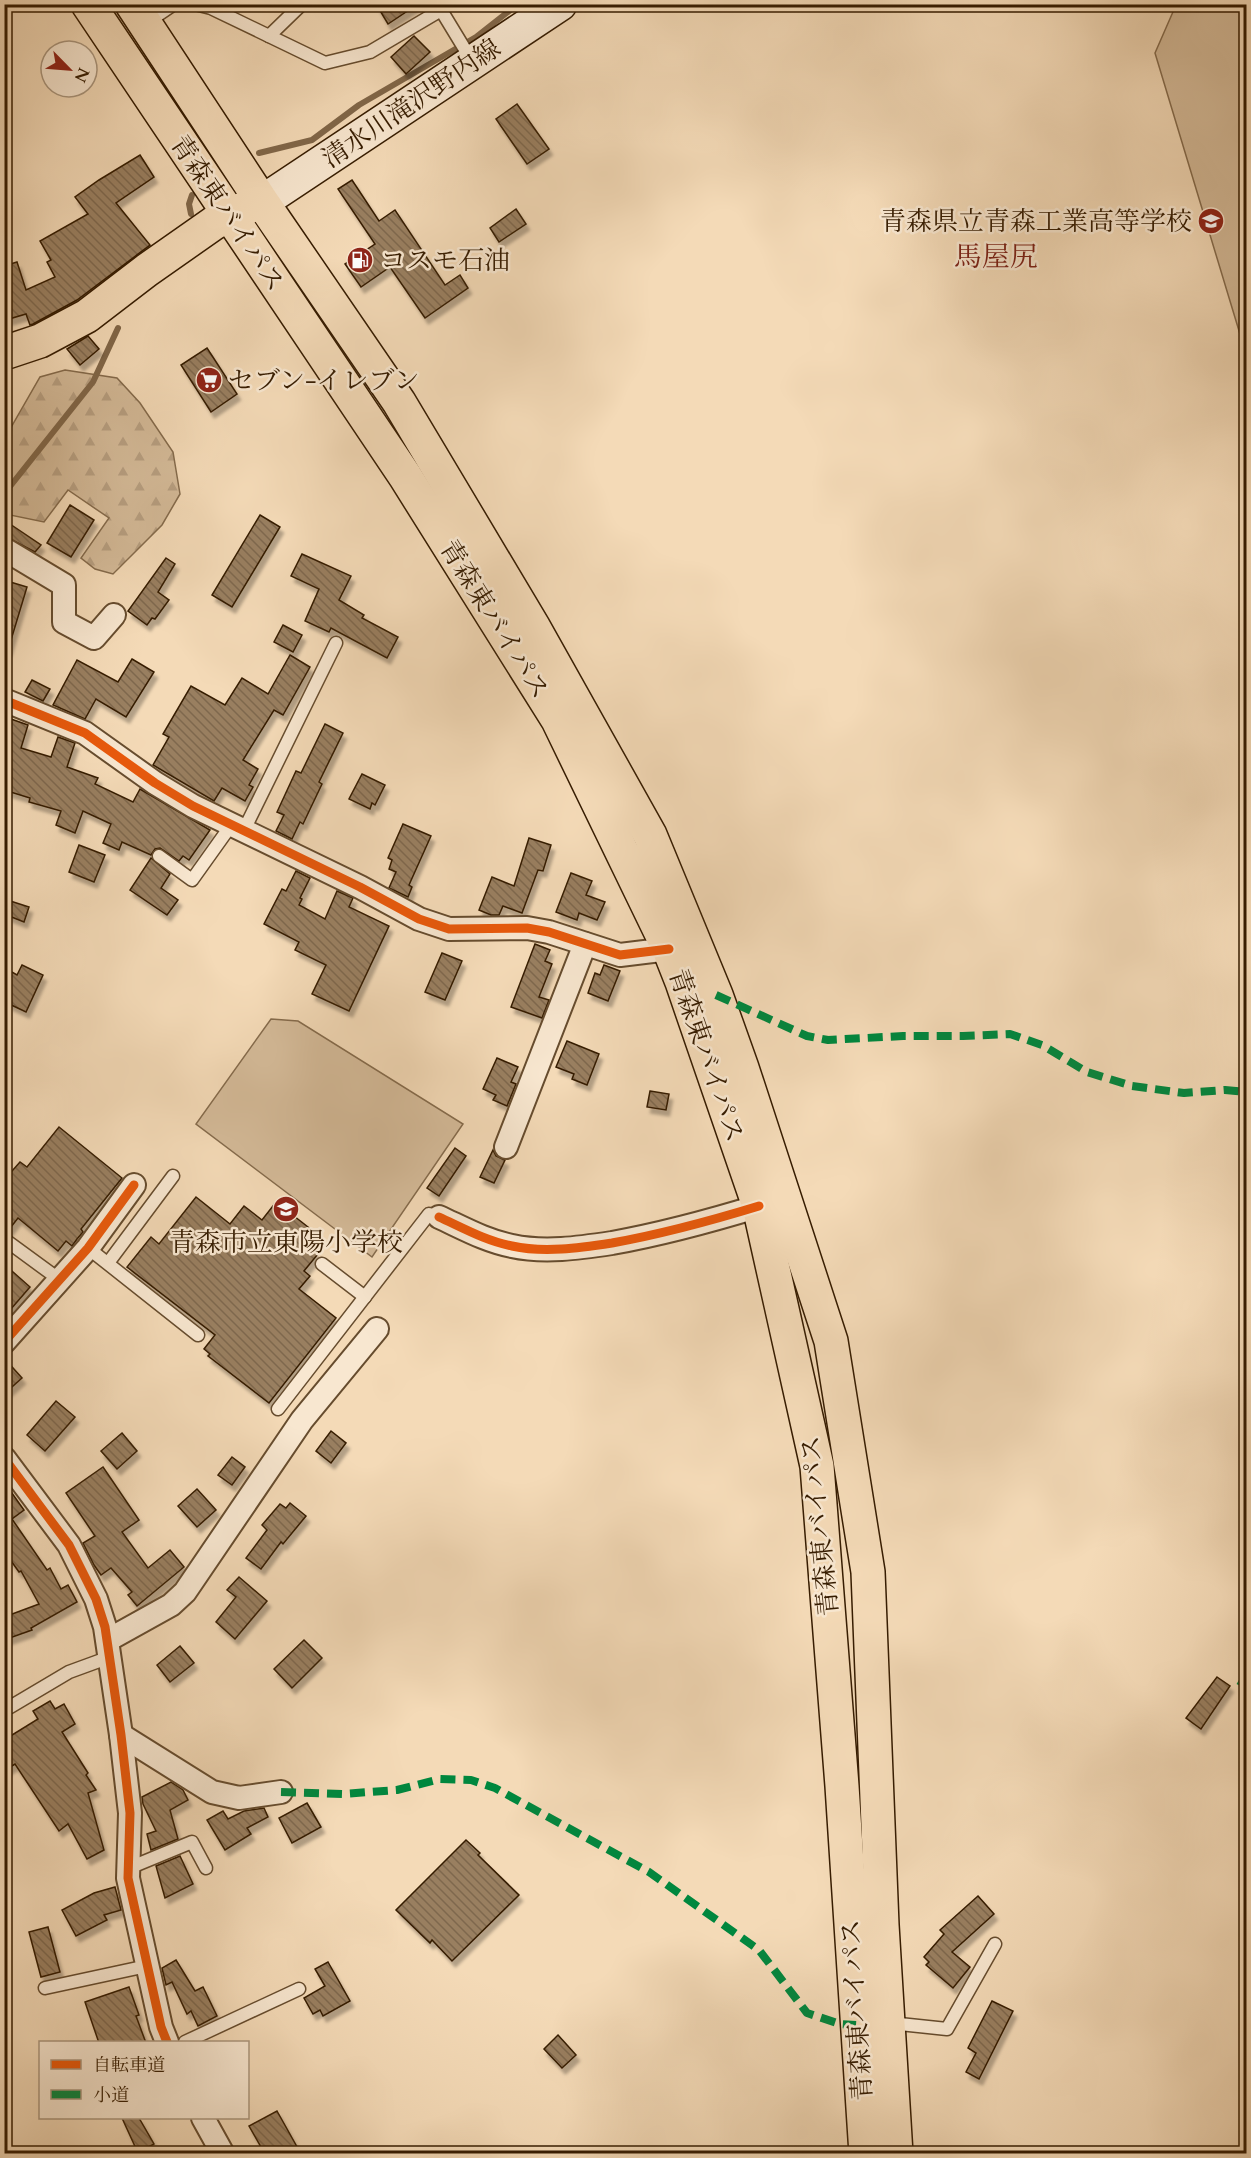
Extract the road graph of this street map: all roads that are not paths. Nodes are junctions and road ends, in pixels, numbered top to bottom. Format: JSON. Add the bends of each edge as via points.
{"nodes":[{"id":1,"x":88,"y":4,"type":"edge"},
{"id":2,"x":174,"y":4,"type":"edge"},
{"id":3,"x":195,"y":4,"type":"edge"},
{"id":4,"x":302,"y":4,"type":"edge"},
{"id":5,"x":560,"y":4,"type":"edge"},
{"id":6,"x":439,"y":7,"type":"edge"},
{"id":7,"x":138,"y":14,"type":"edge"},
{"id":8,"x":269,"y":36,"type":"junction"},
{"id":9,"x":469,"y":56,"type":"junction"},
{"id":10,"x":262,"y":201,"type":"junction"},
{"id":11,"x":229,"y":214,"type":"junction"},
{"id":12,"x":4,"y":353,"type":"edge"},
{"id":13,"x":4,"y":549,"type":"edge"},
{"id":14,"x":114,"y":615,"type":"dead end"},
{"id":15,"x":336,"y":643,"type":"dead end"},
{"id":16,"x":4,"y":700,"type":"edge"},
{"id":17,"x":238,"y":827,"type":"junction"},
{"id":18,"x":159,"y":856,"type":"dead end"},
{"id":19,"x":585,"y":944,"type":"junction"},
{"id":20,"x":669,"y":949,"type":"junction"},
{"id":21,"x":506,"y":1147,"type":"dead end"},
{"id":22,"x":173,"y":1176,"type":"dead end"},
{"id":23,"x":134,"y":1185,"type":"dead end"},
{"id":24,"x":759,"y":1206,"type":"junction"},
{"id":25,"x":439,"y":1217,"type":"joint"},
{"id":26,"x":4,"y":1239,"type":"edge"},
{"id":27,"x":88,"y":1248,"type":"junction"},
{"id":28,"x":108,"y":1263,"type":"junction"},
{"id":29,"x":322,"y":1264,"type":"dead end"},
{"id":30,"x":60,"y":1280,"type":"junction"},
{"id":31,"x":364,"y":1297,"type":"junction"},
{"id":32,"x":377,"y":1329,"type":"dead end"},
{"id":33,"x":198,"y":1335,"type":"dead end"},
{"id":34,"x":4,"y":1342,"type":"edge"},
{"id":35,"x":278,"y":1409,"type":"dead end"},
{"id":36,"x":4,"y":1458,"type":"edge"},
{"id":37,"x":109,"y":1649,"type":"junction"},
{"id":38,"x":10,"y":1707,"type":"dead end"},
{"id":39,"x":121,"y":1735,"type":"junction"},
{"id":40,"x":281,"y":1792,"type":"dead end"},
{"id":41,"x":129,"y":1868,"type":"junction"},
{"id":42,"x":206,"y":1868,"type":"dead end"},
{"id":43,"x":995,"y":1944,"type":"dead end"},
{"id":44,"x":147,"y":1966,"type":"junction"},
{"id":45,"x":45,"y":1988,"type":"dead end"},
{"id":46,"x":299,"y":1989,"type":"dead end"},
{"id":47,"x":872,"y":2024,"type":"junction"},
{"id":48,"x":166,"y":2041,"type":"edge"},
{"id":49,"x":189,"y":2041,"type":"edge"},
{"id":50,"x":204,"y":2119,"type":"edge"},
{"id":51,"x":223,"y":2154,"type":"edge"},
{"id":52,"x":866,"y":2154,"type":"edge"},
{"id":53,"x":896,"y":2154,"type":"edge"}],
"edges":[{"from":1,"to":11,"type":"main road","name":"青森東バイパス"},
{"from":2,"to":7,"type":"lane"},
{"from":3,"to":8,"type":"lane"},
{"from":4,"to":8,"type":"lane"},
{"from":5,"to":9,"type":"main road","name":"清水川滝沢野内線"},
{"from":6,"to":8,"type":"lane","via":[[370,52],[325,63]]},
{"from":6,"to":9,"type":"lane"},
{"from":7,"to":10,"type":"main road","name":"青森東バイパス"},
{"from":9,"to":10,"type":"main road","name":"清水川滝沢野内線"},
{"from":10,"to":11,"type":"main road"},
{"from":10,"to":47,"type":"main road","name":"青森東バイパス","via":[[399,402],[534,628],[650,835],[742,1068],[831,1341],[868,1572]]},
{"from":11,"to":12,"type":"main road","via":[[87,316],[40,341]]},
{"from":11,"to":20,"type":"main road","name":"青森東バイパス","via":[[405,476],[558,720]]},
{"from":13,"to":14,"type":"street","via":[[64,585],[64,621],[94,638]]},
{"from":15,"to":17,"type":"lane"},
{"from":16,"to":17,"type":"street","via":[[85,733],[155,783]]},
{"from":17,"to":18,"type":"lane","via":[[192,880]]},
{"from":17,"to":19,"type":"street","via":[[419,919],[449,929],[527,928]]},
{"from":19,"to":20,"type":"street","via":[[620,955]]},
{"from":19,"to":21,"type":"street"},
{"from":20,"to":24,"type":"main road","name":"青森東バイパス"},
{"from":22,"to":28,"type":"lane"},
{"from":23,"to":27,"type":"street"},
{"from":24,"to":25,"type":"street","via":[[657,1234],[551,1250],[493,1241]]},
{"from":24,"to":47,"type":"main road","name":"青森東バイパス","via":[[817,1466],[842,1786]]},
{"from":25,"to":31,"type":"lane","via":[[429,1214]]},
{"from":26,"to":30,"type":"lane"},
{"from":27,"to":28,"type":"lane"},
{"from":27,"to":30,"type":"street"},
{"from":28,"to":33,"type":"lane"},
{"from":29,"to":31,"type":"lane"},
{"from":30,"to":34,"type":"street"},
{"from":31,"to":35,"type":"lane"},
{"from":32,"to":37,"type":"street","via":[[302,1420],[184,1592]]},
{"from":36,"to":37,"type":"street","via":[[69,1545],[96,1599]]},
{"from":37,"to":38,"type":"lane"},
{"from":37,"to":39,"type":"street"},
{"from":39,"to":40,"type":"street","via":[[212,1792],[239,1798]]},
{"from":39,"to":41,"type":"street","via":[[130,1813]]},
{"from":41,"to":42,"type":"lane","via":[[192,1842]]},
{"from":41,"to":44,"type":"street"},
{"from":43,"to":47,"type":"lane","via":[[947,2029]]},
{"from":44,"to":45,"type":"lane"},
{"from":44,"to":48,"type":"street"},
{"from":46,"to":49,"type":"lane"},
{"from":47,"to":52,"type":"main road","name":"青森東バイパス"},
{"from":47,"to":53,"type":"main road","name":"青森東バイパス"},
{"from":50,"to":51,"type":"street"}]}
